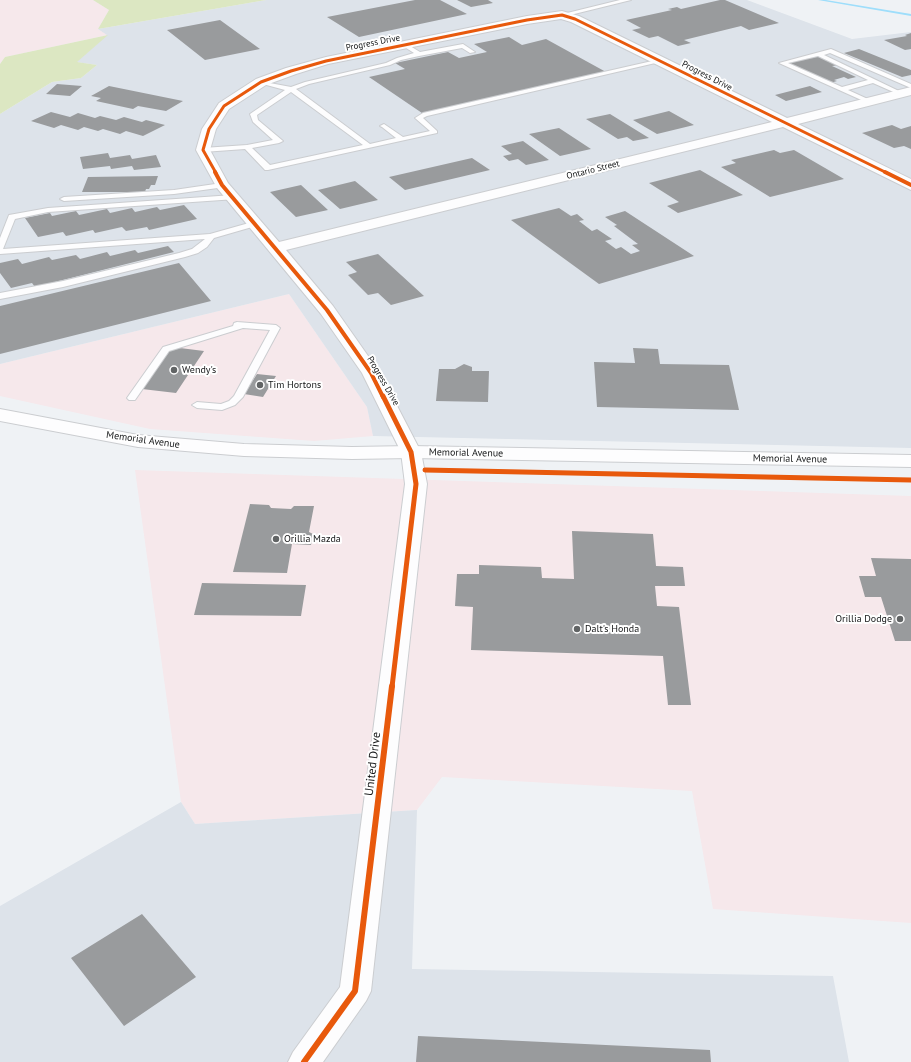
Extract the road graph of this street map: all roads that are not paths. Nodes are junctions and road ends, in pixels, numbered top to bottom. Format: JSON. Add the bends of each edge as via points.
{"nodes":[{"id":1,"x":628,"y":0,"type":"edge"},
{"id":2,"x":562,"y":15,"type":"junction"},
{"id":3,"x":405,"y":45,"type":"junction"},
{"id":4,"x":472,"y":52,"type":"dead end"},
{"id":5,"x":419,"y":54,"type":"junction"},
{"id":6,"x":818,"y":54,"type":"junction"},
{"id":7,"x":661,"y":61,"type":"junction"},
{"id":8,"x":874,"y":81,"type":"junction"},
{"id":9,"x":261,"y":82,"type":"junction"},
{"id":10,"x":291,"y":89,"type":"junction"},
{"id":11,"x":842,"y":89,"type":"junction"},
{"id":12,"x":907,"y":90,"type":"edge"},
{"id":13,"x":868,"y":101,"type":"junction"},
{"id":14,"x":784,"y":123,"type":"junction"},
{"id":15,"x":384,"y":126,"type":"dead end"},
{"id":16,"x":402,"y":139,"type":"junction"},
{"id":17,"x":369,"y":146,"type":"junction"},
{"id":18,"x":247,"y":147,"type":"junction"},
{"id":19,"x":203,"y":150,"type":"junction"},
{"id":20,"x":911,"y":185,"type":"edge"},
{"id":21,"x":222,"y":186,"type":"junction"},
{"id":22,"x":233,"y":197,"type":"junction"},
{"id":23,"x":64,"y":200,"type":"dead end"},
{"id":24,"x":256,"y":223,"type":"junction"},
{"id":25,"x":211,"y":236,"type":"junction"},
{"id":26,"x":0,"y":248,"type":"edge"},
{"id":27,"x":275,"y":248,"type":"junction"},
{"id":28,"x":0,"y":252,"type":"edge"},
{"id":29,"x":0,"y":296,"type":"edge"},
{"id":30,"x":132,"y":398,"type":"dead end"},
{"id":31,"x":197,"y":405,"type":"dead end"},
{"id":32,"x":0,"y":415,"type":"edge"},
{"id":33,"x":411,"y":452,"type":"junction"},
{"id":34,"x":911,"y":461,"type":"edge"},
{"id":35,"x":304,"y":1062,"type":"edge"}],
"edges":[{"from":1,"to":2,"type":"lane"},
{"from":2,"to":3,"type":"street","name":"Progress Drive"},
{"from":2,"to":7,"type":"street","name":"Progress Drive"},
{"from":3,"to":5,"type":"lane"},
{"from":3,"to":9,"type":"street","name":"Progress Drive","via":[[326,61]]},
{"from":4,"to":5,"type":"lane","via":[[463,46]]},
{"from":5,"to":10,"type":"lane"},
{"from":6,"to":8,"type":"lane"},
{"from":6,"to":11,"type":"lane","via":[[782,63]]},
{"from":6,"to":12,"type":"lane","via":[[831,51]]},
{"from":7,"to":14,"type":"street","name":"Progress Drive"},
{"from":7,"to":16,"type":"lane","via":[[425,114],[418,118],[435,132]]},
{"from":8,"to":11,"type":"lane"},
{"from":8,"to":12,"type":"lane"},
{"from":9,"to":10,"type":"lane"},
{"from":9,"to":19,"type":"street","name":"Progress Drive","via":[[224,106],[209,129]]},
{"from":10,"to":17,"type":"lane"},
{"from":10,"to":18,"type":"lane","via":[[253,114],[255,121],[279,141]]},
{"from":11,"to":13,"type":"lane"},
{"from":12,"to":13,"type":"street","name":"Ontario Street"},
{"from":13,"to":14,"type":"street","name":"Ontario Street"},
{"from":14,"to":20,"type":"street","name":"Progress Drive"},
{"from":14,"to":27,"type":"street","name":"Ontario Street"},
{"from":15,"to":16,"type":"lane"},
{"from":16,"to":17,"type":"lane"},
{"from":17,"to":18,"type":"lane","via":[[268,168]]},
{"from":18,"to":19,"type":"lane"},
{"from":19,"to":21,"type":"street","name":"Progress Drive"},
{"from":21,"to":22,"type":"street","name":"Progress Drive"},
{"from":21,"to":23,"type":"lane"},
{"from":22,"to":24,"type":"street","name":"Progress Drive"},
{"from":22,"to":26,"type":"lane","via":[[48,210],[12,217]]},
{"from":24,"to":25,"type":"lane"},
{"from":24,"to":27,"type":"street","name":"Progress Drive"},
{"from":25,"to":28,"type":"lane"},
{"from":25,"to":29,"type":"lane","via":[[195,251],[182,255],[63,284]]},
{"from":27,"to":33,"type":"street","name":"Progress Drive","via":[[327,310],[372,373]]},
{"from":30,"to":31,"type":"lane","via":[[166,349],[238,326],[276,328],[232,404],[222,407]]},
{"from":32,"to":33,"type":"street","name":"Memorial Avenue","via":[[109,436],[176,445],[322,453]]},
{"from":33,"to":34,"type":"street","name":"Memorial Avenue"},
{"from":33,"to":35,"type":"street","name":"United Drive","via":[[416,484],[355,991]]}]}
